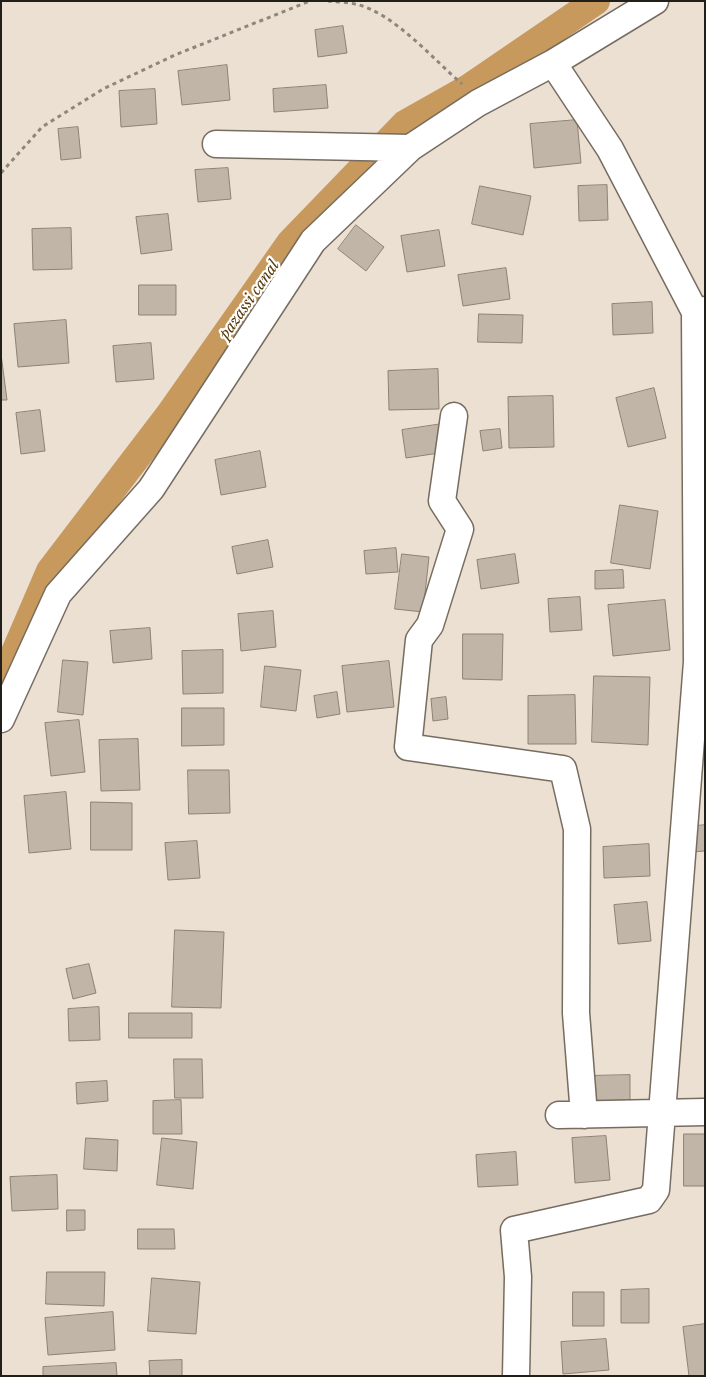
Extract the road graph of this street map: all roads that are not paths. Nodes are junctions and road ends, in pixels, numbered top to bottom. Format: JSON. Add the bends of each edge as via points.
{"nodes":[{"id":1,"x":655,"y":1,"type":"edge"},
{"id":2,"x":553,"y":63,"type":"junction"},
{"id":3,"x":216,"y":144,"type":"dead end"},
{"id":4,"x":410,"y":148,"type":"junction"},
{"id":5,"x":700,"y":311,"type":"edge"},
{"id":6,"x":454,"y":416,"type":"dead end"},
{"id":7,"x":1,"y":719,"type":"edge"},
{"id":8,"x":705,"y":1112,"type":"edge"},
{"id":9,"x":663,"y":1114,"type":"junction"},
{"id":10,"x":516,"y":1376,"type":"edge"}],
"edges":[{"from":1,"to":2,"type":"street"},
{"from":2,"to":4,"type":"street","via":[[478,103]]},
{"from":2,"to":5,"type":"street","via":[[610,149]]},
{"from":3,"to":4,"type":"street"},
{"from":4,"to":7,"type":"street","via":[[313,241],[151,489],[58,594]]},
{"from":5,"to":9,"type":"street","via":[[697,662]]},
{"from":6,"to":9,"type":"street","via":[[442,501],[460,529],[430,625],[419,640],[408,747],[563,769],[577,829],[576,1013],[571,1115]]},
{"from":8,"to":9,"type":"street"},
{"from":9,"to":10,"type":"street","via":[[656,1190],[649,1200],[514,1230],[518,1277]]}]}
